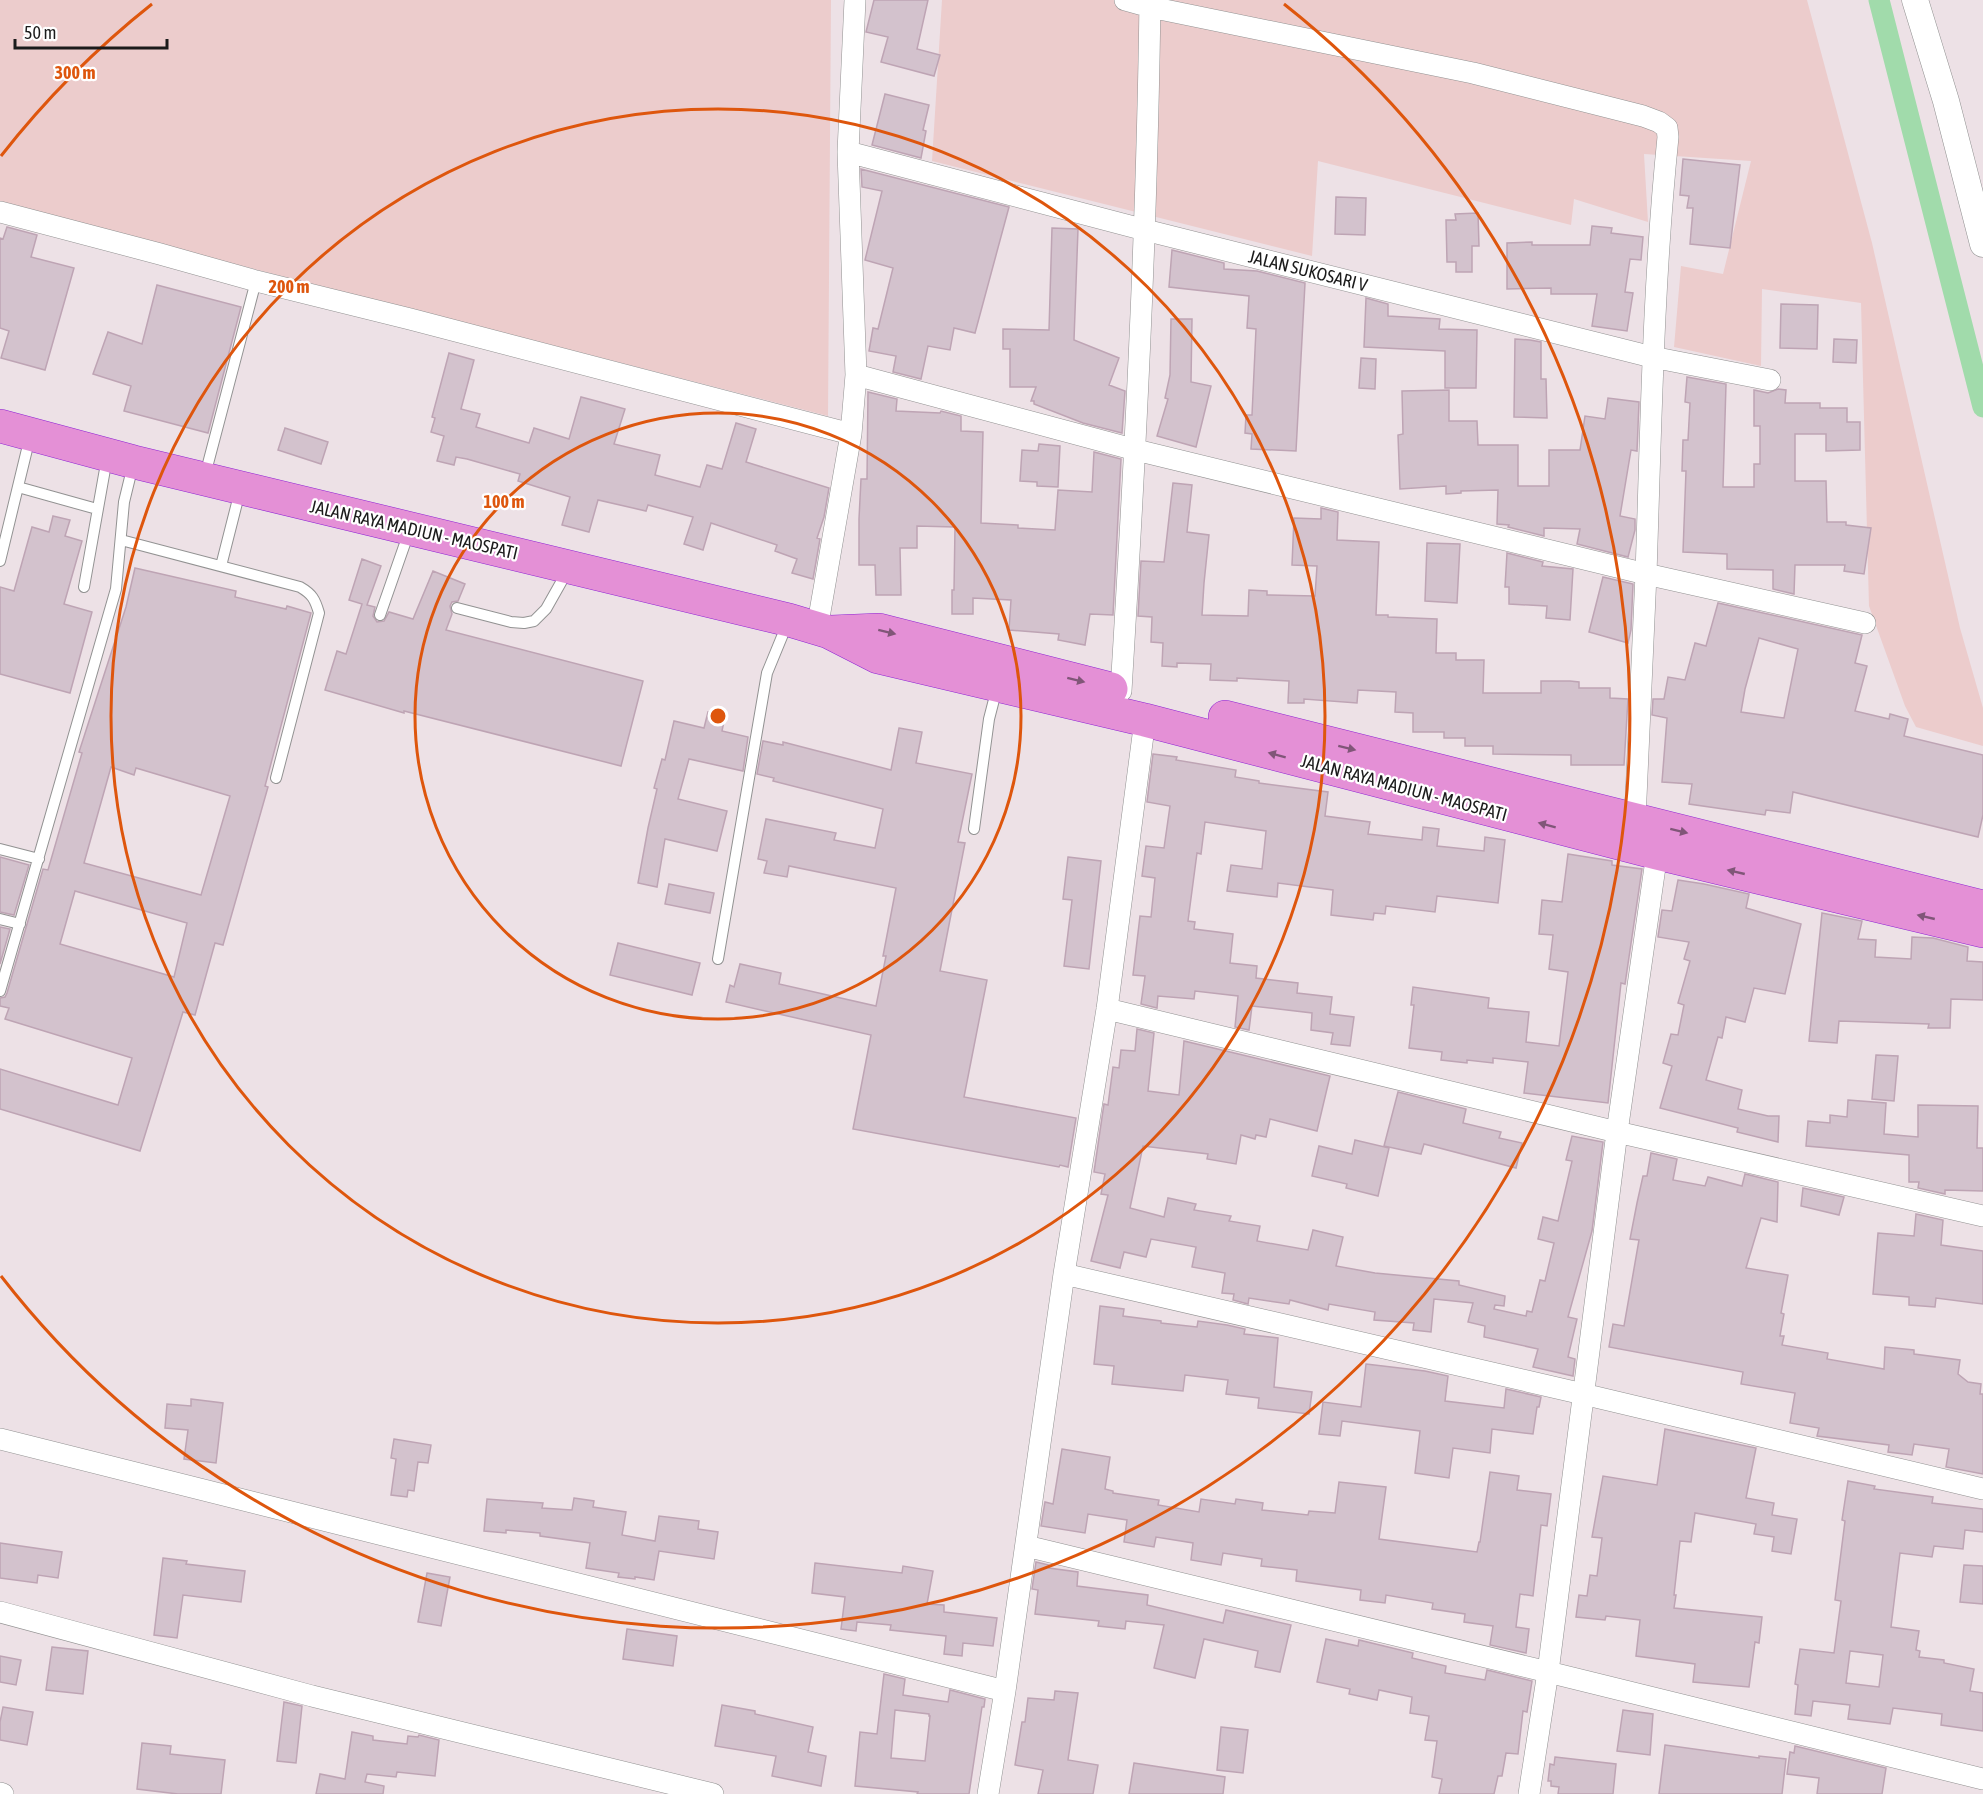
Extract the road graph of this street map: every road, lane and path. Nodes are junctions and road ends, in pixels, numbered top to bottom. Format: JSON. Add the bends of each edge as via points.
{"nodes":[{"id":1,"x":855,"y":0,"type":"edge"},
{"id":2,"x":1125,"y":0,"type":"edge"},
{"id":3,"x":1915,"y":0,"type":"edge"},
{"id":4,"x":1150,"y":3,"type":"edge"},
{"id":5,"x":848,"y":152,"type":"junction"},
{"id":6,"x":0,"y":212,"type":"edge"},
{"id":7,"x":1146,"y":230,"type":"junction"},
{"id":8,"x":1983,"y":244,"type":"edge"},
{"id":9,"x":256,"y":281,"type":"junction"},
{"id":10,"x":1652,"y":357,"type":"junction"},
{"id":11,"x":856,"y":375,"type":"junction"},
{"id":12,"x":1770,"y":380,"type":"dead end"},
{"id":13,"x":9,"y":430,"type":"edge"},
{"id":14,"x":851,"y":434,"type":"junction"},
{"id":15,"x":1136,"y":450,"type":"junction"},
{"id":16,"x":120,"y":458,"type":"junction"},
{"id":17,"x":204,"y":479,"type":"junction"},
{"id":18,"x":18,"y":487,"type":"junction"},
{"id":19,"x":241,"y":488,"type":"junction"},
{"id":20,"x":97,"y":509,"type":"junction"},
{"id":21,"x":410,"y":529,"type":"junction"},
{"id":22,"x":122,"y":540,"type":"junction"},
{"id":23,"x":0,"y":561,"type":"edge"},
{"id":24,"x":220,"y":566,"type":"junction"},
{"id":25,"x":570,"y":566,"type":"junction"},
{"id":26,"x":1646,"y":574,"type":"junction"},
{"id":27,"x":84,"y":587,"type":"dead end"},
{"id":28,"x":457,"y":609,"type":"dead end"},
{"id":29,"x":380,"y":615,"type":"dead end"},
{"id":30,"x":1865,"y":623,"type":"dead end"},
{"id":31,"x":812,"y":627,"type":"junction"},
{"id":32,"x":1002,"y":673,"type":"junction"},
{"id":33,"x":1121,"y":691,"type":"junction"},
{"id":34,"x":1146,"y":720,"type":"junction"},
{"id":35,"x":276,"y":778,"type":"dead end"},
{"id":36,"x":1470,"y":792,"type":"junction"},
{"id":37,"x":1635,"y":820,"type":"junction"},
{"id":38,"x":974,"y":829,"type":"dead end"},
{"id":39,"x":0,"y":849,"type":"edge"},
{"id":40,"x":1657,"y":853,"type":"junction"},
{"id":41,"x":39,"y":859,"type":"junction"},
{"id":42,"x":1983,"y":907,"type":"edge"},
{"id":43,"x":0,"y":919,"type":"edge"},
{"id":44,"x":20,"y":924,"type":"junction"},
{"id":45,"x":1983,"y":931,"type":"edge"},
{"id":46,"x":718,"y":959,"type":"dead end"},
{"id":47,"x":0,"y":991,"type":"edge"},
{"id":48,"x":1107,"y":1009,"type":"junction"},
{"id":49,"x":1617,"y":1132,"type":"junction"},
{"id":50,"x":1983,"y":1216,"type":"edge"},
{"id":51,"x":1064,"y":1275,"type":"junction"},
{"id":52,"x":1583,"y":1394,"type":"junction"},
{"id":53,"x":0,"y":1439,"type":"edge"},
{"id":54,"x":1983,"y":1490,"type":"edge"},
{"id":55,"x":1026,"y":1546,"type":"junction"},
{"id":56,"x":0,"y":1612,"type":"edge"},
{"id":57,"x":1548,"y":1672,"type":"junction"},
{"id":58,"x":1005,"y":1690,"type":"junction"},
{"id":59,"x":1983,"y":1779,"type":"edge"},
{"id":60,"x":713,"y":1794,"type":"edge"},
{"id":61,"x":988,"y":1794,"type":"edge"},
{"id":62,"x":1529,"y":1794,"type":"edge"}],
"edges":[{"from":1,"to":5,"type":"street"},
{"from":2,"to":4,"type":"street"},
{"from":3,"to":8,"type":"street"},
{"from":4,"to":7,"type":"street"},
{"from":4,"to":10,"type":"street","via":[[1473,73],[1659,122],[1667,128],[1668,137]]},
{"from":5,"to":7,"type":"street","name":"JALAN SUKOSARI V"},
{"from":5,"to":11,"type":"street"},
{"from":6,"to":9,"type":"street"},
{"from":7,"to":10,"type":"street","name":"JALAN SUKOSARI V"},
{"from":7,"to":15,"type":"street"},
{"from":9,"to":14,"type":"street"},
{"from":9,"to":17,"type":"lane"},
{"from":10,"to":12,"type":"street","name":"JALAN SUKOSARI V"},
{"from":10,"to":26,"type":"street"},
{"from":11,"to":14,"type":"street"},
{"from":11,"to":15,"type":"street"},
{"from":13,"to":16,"type":"highway","name":"JALAN RAYA MADIUN - MAOSPATI"},
{"from":13,"to":18,"type":"lane"},
{"from":14,"to":31,"type":"street"},
{"from":15,"to":26,"type":"street"},
{"from":15,"to":33,"type":"street"},
{"from":16,"to":17,"type":"highway","name":"JALAN RAYA MADIUN - MAOSPATI"},
{"from":16,"to":20,"type":"lane"},
{"from":16,"to":22,"type":"lane"},
{"from":17,"to":19,"type":"highway","name":"JALAN RAYA MADIUN - MAOSPATI"},
{"from":18,"to":20,"type":"lane"},
{"from":18,"to":23,"type":"lane"},
{"from":19,"to":21,"type":"highway","name":"JALAN RAYA MADIUN - MAOSPATI"},
{"from":19,"to":24,"type":"lane"},
{"from":20,"to":27,"type":"lane"},
{"from":21,"to":25,"type":"highway","name":"JALAN RAYA MADIUN - MAOSPATI"},
{"from":21,"to":29,"type":"lane"},
{"from":22,"to":24,"type":"lane"},
{"from":22,"to":41,"type":"lane","via":[[116,589]]},
{"from":24,"to":35,"type":"lane","via":[[300,587],[311,593],[319,612]]},
{"from":25,"to":28,"type":"lane","via":[[546,609],[534,621],[511,622]]},
{"from":25,"to":31,"type":"highway","name":"JALAN RAYA MADIUN - MAOSPATI"},
{"from":26,"to":30,"type":"street"},
{"from":26,"to":37,"type":"street"},
{"from":31,"to":32,"type":"highway","name":"JALAN RAYA MADIUN - MAOSPATI","via":[[878,657]]},
{"from":31,"to":46,"type":"lane","via":[[767,673]]},
{"from":32,"to":33,"type":"highway","name":"JALAN RAYA MADIUN - MAOSPATI","one_way":true},
{"from":32,"to":34,"type":"highway","name":"JALAN RAYA MADIUN - MAOSPATI"},
{"from":32,"to":38,"type":"lane","via":[[990,719]]},
{"from":33,"to":36,"type":"highway","name":"JALAN RAYA MADIUN - MAOSPATI","one_way":true},
{"from":36,"to":34,"type":"highway","name":"JALAN RAYA MADIUN - MAOSPATI","one_way":true},
{"from":34,"to":48,"type":"street"},
{"from":36,"to":37,"type":"highway","name":"JALAN RAYA MADIUN - MAOSPATI"},
{"from":40,"to":36,"type":"highway","name":"JALAN RAYA MADIUN - MAOSPATI","one_way":true},
{"from":37,"to":42,"type":"highway","name":"JALAN RAYA MADIUN - MAOSPATI","one_way":true},
{"from":39,"to":41,"type":"lane"},
{"from":45,"to":40,"type":"highway","name":"JALAN RAYA MADIUN - MAOSPATI","one_way":true},
{"from":40,"to":49,"type":"street"},
{"from":41,"to":44,"type":"lane"},
{"from":43,"to":44,"type":"lane"},
{"from":44,"to":47,"type":"lane"},
{"from":48,"to":49,"type":"street"},
{"from":48,"to":51,"type":"street"},
{"from":49,"to":50,"type":"street"},
{"from":49,"to":52,"type":"street"},
{"from":51,"to":52,"type":"street"},
{"from":51,"to":55,"type":"street"},
{"from":52,"to":54,"type":"street"},
{"from":52,"to":57,"type":"street"},
{"from":53,"to":58,"type":"street"},
{"from":55,"to":57,"type":"street"},
{"from":55,"to":58,"type":"street"},
{"from":56,"to":60,"type":"street","via":[[312,1696]]},
{"from":57,"to":59,"type":"street"},
{"from":57,"to":62,"type":"street"},
{"from":58,"to":61,"type":"street"}]}
